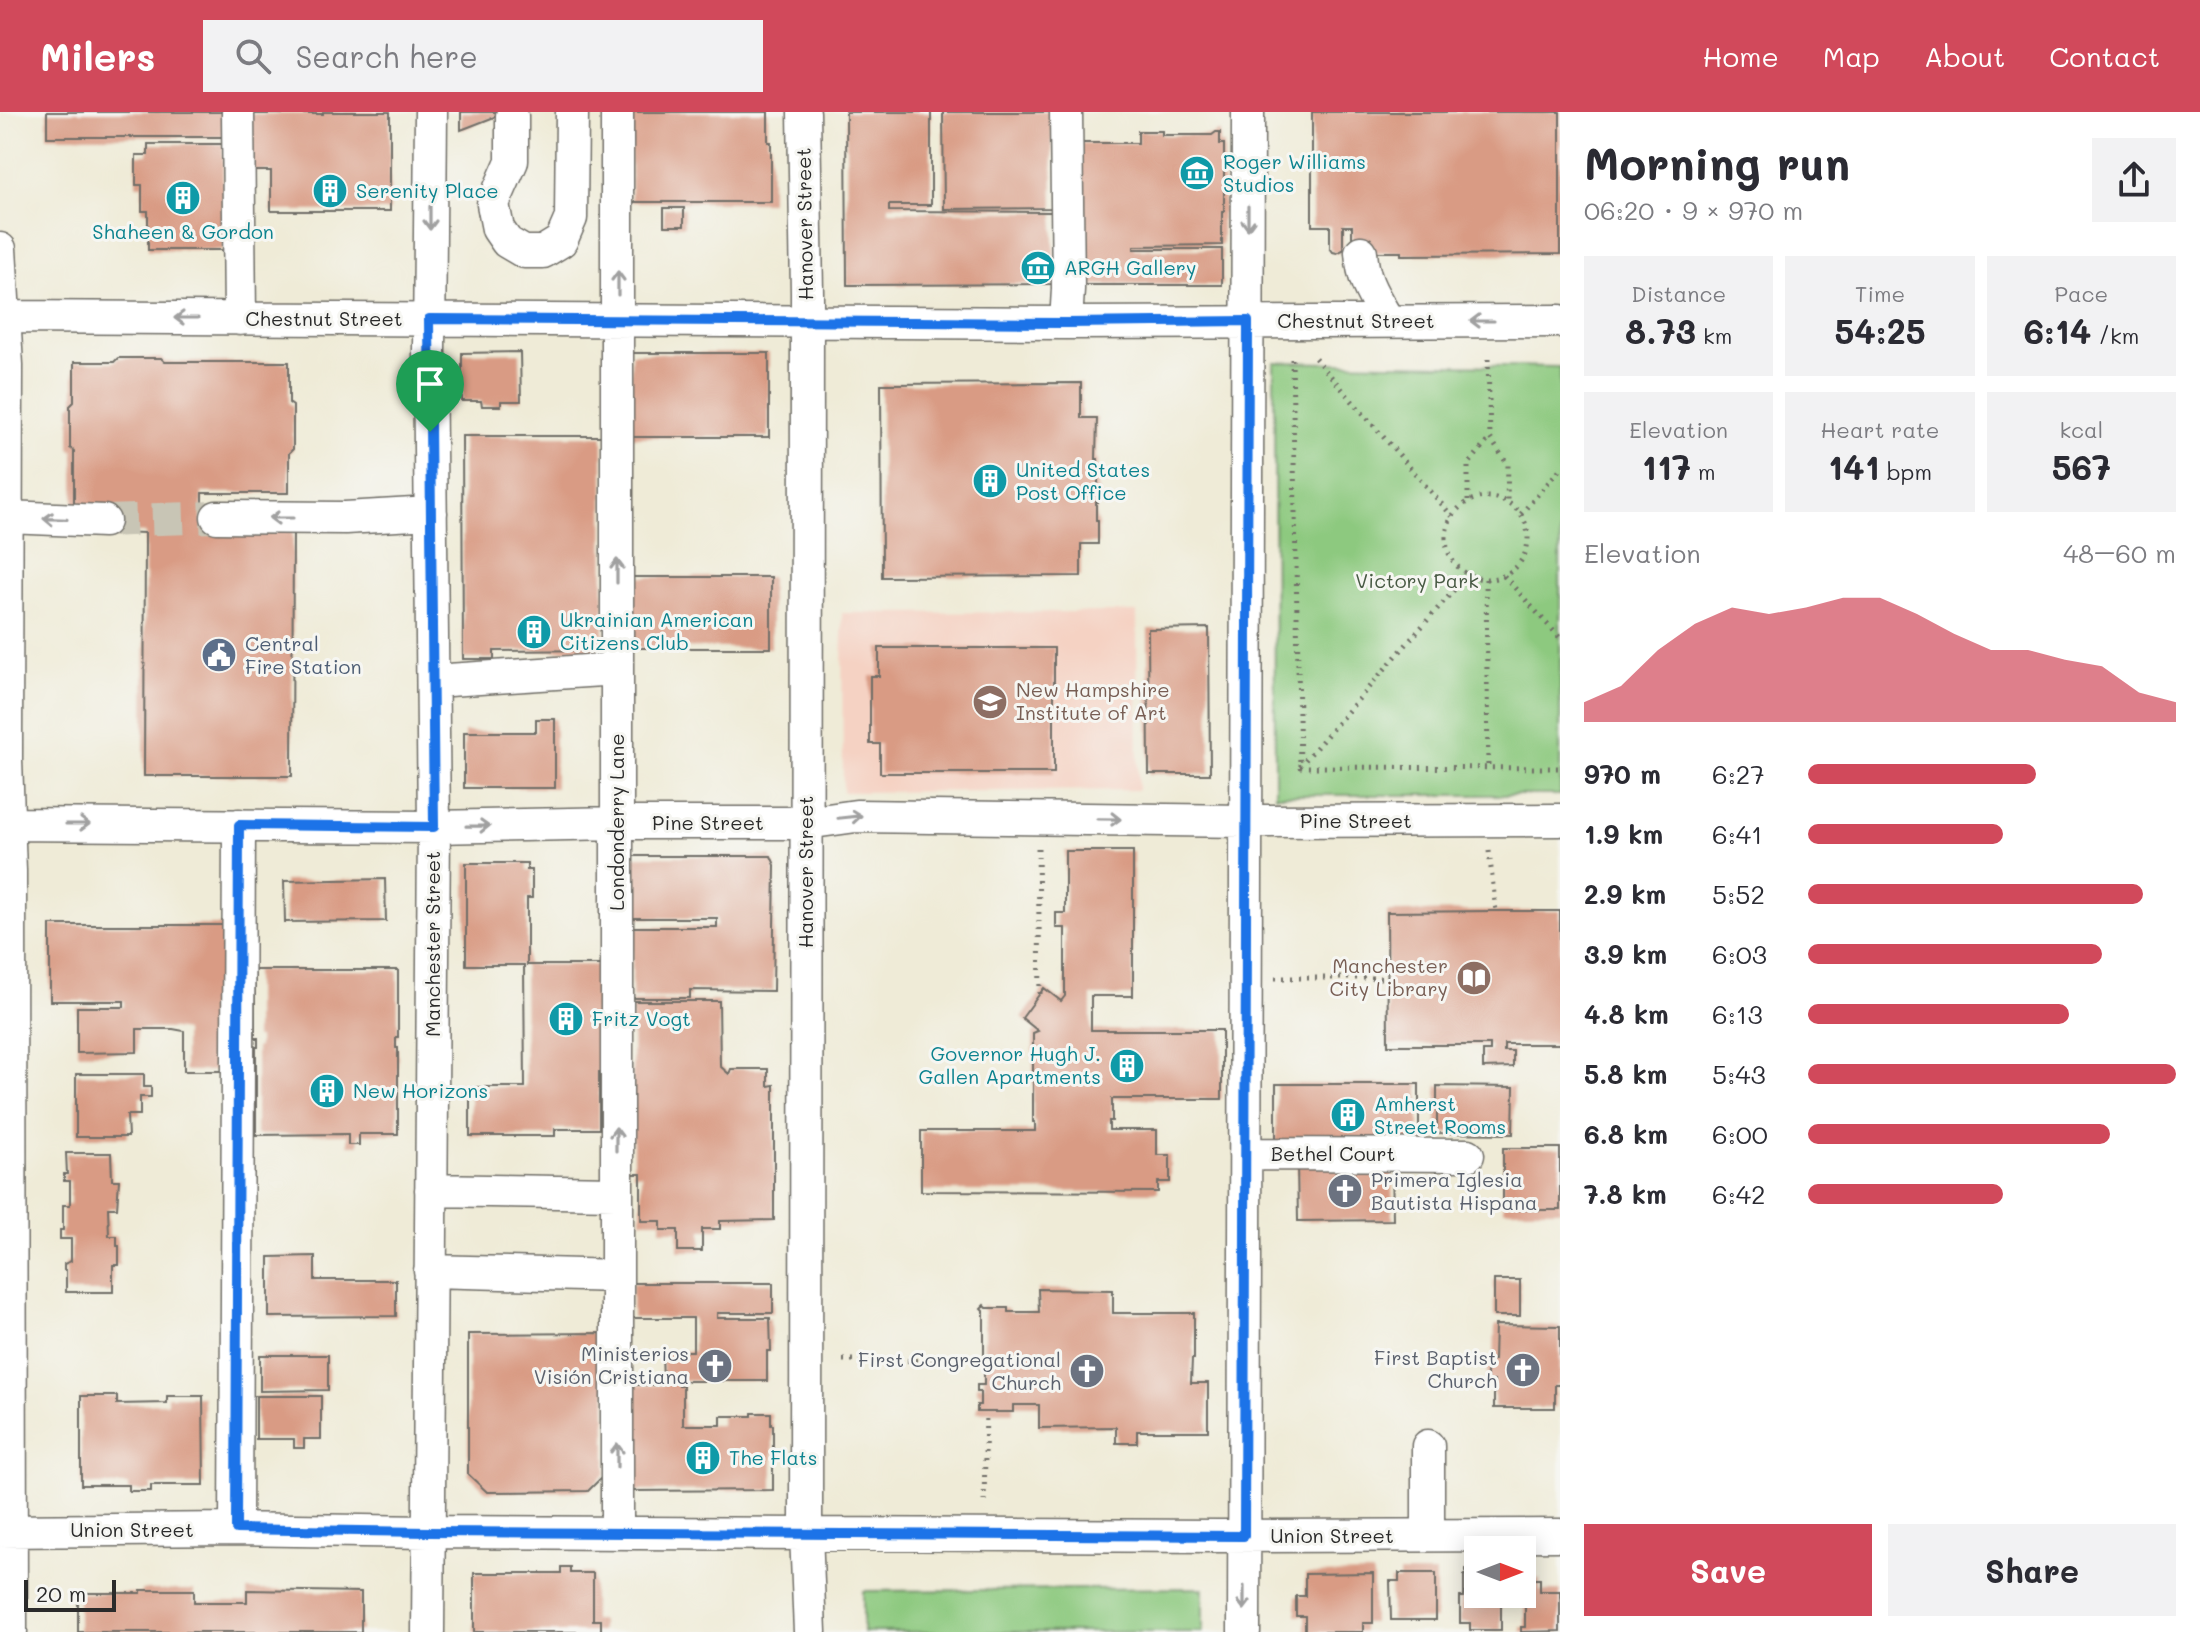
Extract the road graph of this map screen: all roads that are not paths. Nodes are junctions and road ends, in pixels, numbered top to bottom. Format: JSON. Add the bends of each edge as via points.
{"nodes":[{"id":1,"x":238,"y":112,"type":"edge"},
{"id":2,"x":431,"y":112,"type":"edge"},
{"id":3,"x":572,"y":112,"type":"edge"},
{"id":4,"x":617,"y":112,"type":"edge"},
{"id":5,"x":804,"y":112,"type":"edge"},
{"id":6,"x":1066,"y":112,"type":"edge"},
{"id":7,"x":1248,"y":112,"type":"edge"},
{"id":8,"x":512,"y":116,"type":"dead end"},
{"id":9,"x":0,"y":249,"type":"edge"},
{"id":10,"x":1361,"y":252,"type":"dead end"},
{"id":11,"x":1,"y":317,"type":"edge"},
{"id":12,"x":240,"y":319,"type":"junction"},
{"id":13,"x":429,"y":319,"type":"junction"},
{"id":14,"x":618,"y":320,"type":"junction"},
{"id":15,"x":806,"y":321,"type":"junction"},
{"id":16,"x":1248,"y":321,"type":"junction"},
{"id":17,"x":1388,"y":321,"type":"junction"},
{"id":18,"x":1560,"y":321,"type":"edge"},
{"id":19,"x":1066,"y":323,"type":"junction"},
{"id":20,"x":431,"y":513,"type":"junction"},
{"id":21,"x":7,"y":517,"type":"junction"},
{"id":22,"x":217,"y":517,"type":"tunnel mouth"},
{"id":23,"x":104,"y":521,"type":"tunnel mouth"},
{"id":24,"x":617,"y":669,"type":"junction"},
{"id":25,"x":433,"y":681,"type":"junction"},
{"id":26,"x":1560,"y":820,"type":"edge"},
{"id":27,"x":1246,"y":821,"type":"junction"},
{"id":28,"x":617,"y":823,"type":"junction"},
{"id":29,"x":806,"y":823,"type":"junction"},
{"id":30,"x":4,"y":824,"type":"edge"},
{"id":31,"x":239,"y":825,"type":"junction"},
{"id":32,"x":434,"y":827,"type":"junction"},
{"id":33,"x":1245,"y":1154,"type":"junction"},
{"id":34,"x":1468,"y":1155,"type":"dead end"},
{"id":35,"x":431,"y":1190,"type":"junction"},
{"id":36,"x":615,"y":1193,"type":"junction"},
{"id":37,"x":430,"y":1271,"type":"junction"},
{"id":38,"x":617,"y":1276,"type":"junction"},
{"id":39,"x":1428,"y":1446,"type":"dead end"},
{"id":40,"x":236,"y":1529,"type":"junction"},
{"id":41,"x":5,"y":1531,"type":"edge"},
{"id":42,"x":428,"y":1532,"type":"junction"},
{"id":43,"x":617,"y":1533,"type":"junction"},
{"id":44,"x":806,"y":1533,"type":"junction"},
{"id":45,"x":1428,"y":1535,"type":"junction"},
{"id":46,"x":1560,"y":1535,"type":"edge"},
{"id":47,"x":1244,"y":1536,"type":"junction"},
{"id":48,"x":11,"y":1632,"type":"edge"},
{"id":49,"x":428,"y":1632,"type":"edge"},
{"id":50,"x":810,"y":1632,"type":"edge"},
{"id":51,"x":1244,"y":1632,"type":"edge"}],
"edges":[{"from":1,"to":12,"type":"street"},
{"from":2,"to":13,"type":"street","name":"Manchester Street","one_way":true},
{"from":3,"to":8,"type":"street","via":[[571,218],[561,241],[543,252],[524,252],[498,229],[493,204],[512,161]]},
{"from":14,"to":4,"type":"street","name":"Londonderry Lane","one_way":true},
{"from":5,"to":15,"type":"street","name":"Hanover Street"},
{"from":6,"to":19,"type":"street"},
{"from":7,"to":16,"type":"street","one_way":true},
{"from":9,"to":11,"type":"street"},
{"from":10,"to":17,"type":"street","via":[[1367,283]]},
{"from":12,"to":11,"type":"street","name":"Chestnut Street","one_way":true},
{"from":11,"to":21,"type":"street","via":[[7,365]]},
{"from":12,"to":13,"type":"street","name":"Chestnut Street"},
{"from":13,"to":14,"type":"street","name":"Chestnut Street"},
{"from":13,"to":20,"type":"street","name":"Manchester Street"},
{"from":14,"to":15,"type":"street","name":"Chestnut Street"},
{"from":24,"to":14,"type":"street","name":"Londonderry Lane","one_way":true},
{"from":15,"to":19,"type":"street","name":"Chestnut Street"},
{"from":15,"to":29,"type":"street","name":"Hanover Street"},
{"from":16,"to":17,"type":"street","name":"Chestnut Street"},
{"from":16,"to":19,"type":"street","name":"Chestnut Street"},
{"from":16,"to":27,"type":"street"},
{"from":18,"to":17,"type":"street","name":"Chestnut Street","one_way":true},
{"from":20,"to":22,"type":"street","one_way":true},
{"from":20,"to":25,"type":"street","name":"Manchester Street"},
{"from":23,"to":21,"type":"street","one_way":true},
{"from":21,"to":30,"type":"street"},
{"from":24,"to":25,"type":"street"},
{"from":24,"to":28,"type":"street","name":"Londonderry Lane"},
{"from":25,"to":32,"type":"street","name":"Manchester Street"},
{"from":26,"to":27,"type":"street","name":"Pine Street"},
{"from":29,"to":27,"type":"street","name":"Pine Street","one_way":true,"via":[[856,816]]},
{"from":27,"to":33,"type":"street"},
{"from":28,"to":29,"type":"street","name":"Pine Street"},
{"from":32,"to":28,"type":"street","name":"Pine Street","one_way":true},
{"from":36,"to":28,"type":"street","name":"Londonderry Lane","one_way":true},
{"from":29,"to":44,"type":"street","name":"Hanover Street"},
{"from":30,"to":31,"type":"street","name":"Pine Street","one_way":true},
{"from":30,"to":41,"type":"street"},
{"from":31,"to":32,"type":"street","name":"Pine Street"},
{"from":31,"to":40,"type":"street"},
{"from":32,"to":35,"type":"street","name":"Manchester Street"},
{"from":33,"to":34,"type":"street","name":"Bethel Court"},
{"from":33,"to":47,"type":"street"},
{"from":35,"to":36,"type":"street"},
{"from":35,"to":37,"type":"street","name":"Manchester Street"},
{"from":36,"to":38,"type":"street","name":"Londonderry Lane"},
{"from":37,"to":38,"type":"street"},
{"from":37,"to":42,"type":"street","name":"Manchester Street"},
{"from":43,"to":38,"type":"street","name":"Londonderry Lane","one_way":true},
{"from":39,"to":45,"type":"street"},
{"from":40,"to":41,"type":"street","name":"Union Street"},
{"from":40,"to":42,"type":"street","name":"Union Street"},
{"from":41,"to":48,"type":"street"},
{"from":42,"to":43,"type":"street","name":"Union Street"},
{"from":42,"to":49,"type":"street","name":"Manchester Street"},
{"from":43,"to":44,"type":"street","name":"Union Street"},
{"from":44,"to":47,"type":"street","name":"Union Street"},
{"from":44,"to":50,"type":"street","name":"Hanover Street"},
{"from":45,"to":46,"type":"street","name":"Union Street"},
{"from":45,"to":47,"type":"street","name":"Union Street"},
{"from":47,"to":51,"type":"street","one_way":true}]}
